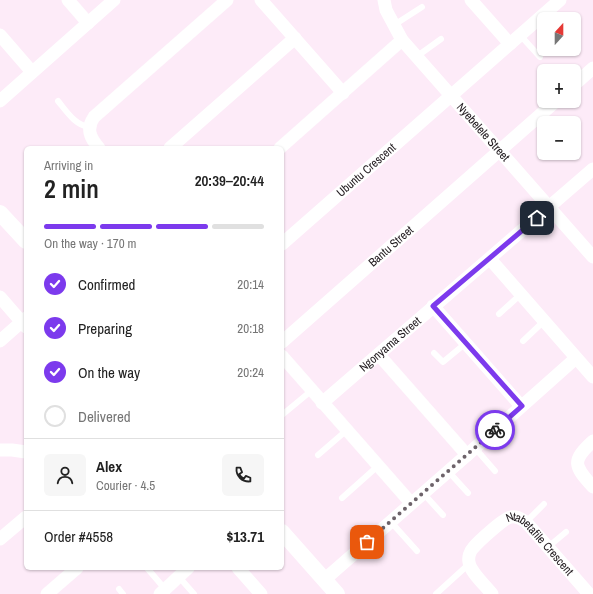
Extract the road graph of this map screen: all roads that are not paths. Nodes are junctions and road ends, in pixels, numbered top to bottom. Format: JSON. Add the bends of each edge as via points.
{"nodes":[{"id":1,"x":68,"y":0,"type":"edge"},
{"id":2,"x":114,"y":0,"type":"edge"},
{"id":3,"x":227,"y":0,"type":"edge"},
{"id":4,"x":261,"y":0,"type":"edge"},
{"id":5,"x":384,"y":0,"type":"edge"},
{"id":6,"x":471,"y":0,"type":"edge"},
{"id":7,"x":560,"y":0,"type":"edge"},
{"id":8,"x":422,"y":7,"type":"dead end"},
{"id":9,"x":88,"y":22,"type":"junction"},
{"id":10,"x":394,"y":25,"type":"junction"},
{"id":11,"x":0,"y":35,"type":"edge"},
{"id":12,"x":520,"y":35,"type":"junction"},
{"id":13,"x":295,"y":38,"type":"junction"},
{"id":14,"x":441,"y":39,"type":"dead end"},
{"id":15,"x":402,"y":40,"type":"junction"},
{"id":16,"x":510,"y":44,"type":"junction"},
{"id":17,"x":416,"y":57,"type":"junction"},
{"id":18,"x":540,"y":57,"type":"dead end"},
{"id":19,"x":593,"y":68,"type":"edge"},
{"id":20,"x":32,"y":72,"type":"junction"},
{"id":21,"x":581,"y":79,"type":"edge"},
{"id":22,"x":343,"y":93,"type":"junction"},
{"id":23,"x":451,"y":96,"type":"junction"},
{"id":24,"x":0,"y":101,"type":"edge"},
{"id":25,"x":58,"y":101,"type":"dead end"},
{"id":26,"x":548,"y":108,"type":"edge"},
{"id":27,"x":89,"y":127,"type":"junction"},
{"id":28,"x":99,"y":146,"type":"edge"},
{"id":29,"x":172,"y":146,"type":"edge"},
{"id":30,"x":282,"y":146,"type":"edge"},
{"id":31,"x":500,"y":151,"type":"junction"},
{"id":32,"x":593,"y":169,"type":"edge"},
{"id":33,"x":549,"y":207,"type":"junction"},
{"id":34,"x":0,"y":213,"type":"edge"},
{"id":35,"x":24,"y":239,"type":"edge"},
{"id":36,"x":284,"y":242,"type":"edge"},
{"id":37,"x":593,"y":257,"type":"edge"},
{"id":38,"x":490,"y":259,"type":"junction"},
{"id":39,"x":520,"y":295,"type":"junction"},
{"id":40,"x":0,"y":297,"type":"edge"},
{"id":41,"x":433,"y":306,"type":"junction"},
{"id":42,"x":499,"y":314,"type":"dead end"},
{"id":43,"x":24,"y":322,"type":"edge"},
{"id":44,"x":544,"y":322,"type":"junction"},
{"id":45,"x":24,"y":324,"type":"edge"},
{"id":46,"x":284,"y":340,"type":"edge"},
{"id":47,"x":523,"y":340,"type":"dead end"},
{"id":48,"x":0,"y":341,"type":"edge"},
{"id":49,"x":466,"y":342,"type":"junction"},
{"id":50,"x":434,"y":353,"type":"dead end"},
{"id":51,"x":378,"y":355,"type":"junction"},
{"id":52,"x":576,"y":358,"type":"junction"},
{"id":53,"x":284,"y":360,"type":"edge"},
{"id":54,"x":593,"y":377,"type":"edge"},
{"id":55,"x":311,"y":390,"type":"junction"},
{"id":56,"x":322,"y":403,"type":"junction"},
{"id":57,"x":522,"y":406,"type":"junction"},
{"id":58,"x":284,"y":413,"type":"edge"},
{"id":59,"x":348,"y":430,"type":"junction"},
{"id":60,"x":593,"y":441,"type":"edge"},
{"id":61,"x":0,"y":450,"type":"edge"},
{"id":62,"x":24,"y":452,"type":"edge"},
{"id":63,"x":471,"y":452,"type":"junction"},
{"id":64,"x":318,"y":455,"type":"dead end"},
{"id":65,"x":379,"y":465,"type":"junction"},
{"id":66,"x":448,"y":471,"type":"junction"},
{"id":67,"x":496,"y":471,"type":"dead end"},
{"id":68,"x":593,"y":487,"type":"edge"},
{"id":69,"x":423,"y":493,"type":"junction"},
{"id":70,"x":468,"y":493,"type":"dead end"},
{"id":71,"x":342,"y":498,"type":"dead end"},
{"id":72,"x":412,"y":503,"type":"junction"},
{"id":73,"x":544,"y":504,"type":"dead end"},
{"id":74,"x":443,"y":515,"type":"dead end"},
{"id":75,"x":24,"y":519,"type":"edge"},
{"id":76,"x":391,"y":522,"type":"junction"},
{"id":77,"x":526,"y":522,"type":"junction"},
{"id":78,"x":566,"y":532,"type":"dead end"},
{"id":79,"x":284,"y":534,"type":"edge"},
{"id":80,"x":0,"y":539,"type":"edge"},
{"id":81,"x":548,"y":547,"type":"junction"},
{"id":82,"x":417,"y":551,"type":"dead end"},
{"id":83,"x":469,"y":564,"type":"junction"},
{"id":84,"x":75,"y":570,"type":"edge"},
{"id":85,"x":148,"y":570,"type":"edge"},
{"id":86,"x":240,"y":570,"type":"edge"},
{"id":87,"x":184,"y":572,"type":"edge"},
{"id":88,"x":324,"y":580,"type":"junction"},
{"id":89,"x":163,"y":591,"type":"edge"},
{"id":90,"x":47,"y":594,"type":"edge"},
{"id":91,"x":194,"y":594,"type":"edge"},
{"id":92,"x":261,"y":594,"type":"edge"},
{"id":93,"x":337,"y":594,"type":"edge"},
{"id":94,"x":436,"y":594,"type":"edge"},
{"id":95,"x":492,"y":594,"type":"edge"},
{"id":96,"x":589,"y":594,"type":"edge"}],
"edges":[{"from":1,"to":9,"type":"street"},
{"from":2,"to":9,"type":"street"},
{"from":3,"to":27,"type":"street","via":[[94,117]]},
{"from":4,"to":13,"type":"street"},
{"from":5,"to":10,"type":"street","name":"Nyebelele Street"},
{"from":6,"to":16,"type":"street"},
{"from":7,"to":12,"type":"street","name":"Ubuntu Crescent","via":[[548,14]]},
{"from":8,"to":10,"type":"lane"},
{"from":9,"to":20,"type":"street"},
{"from":10,"to":15,"type":"street","name":"Nyebelele Street"},
{"from":11,"to":20,"type":"street"},
{"from":12,"to":16,"type":"street","name":"Ubuntu Crescent"},
{"from":12,"to":18,"type":"lane"},
{"from":13,"to":22,"type":"street"},
{"from":13,"to":29,"type":"street"},
{"from":14,"to":17,"type":"lane"},
{"from":15,"to":17,"type":"street","name":"Nyebelele Street"},
{"from":15,"to":22,"type":"street"},
{"from":16,"to":23,"type":"street","name":"Ubuntu Crescent"},
{"from":17,"to":23,"type":"street","name":"Nyebelele Street"},
{"from":19,"to":21,"type":"street"},
{"from":20,"to":24,"type":"street"},
{"from":22,"to":30,"type":"street"},
{"from":23,"to":31,"type":"street","name":"Nyebelele Street"},
{"from":23,"to":36,"type":"street","name":"Ubuntu Crescent"},
{"from":25,"to":27,"type":"lane","via":[[75,121]]},
{"from":26,"to":31,"type":"street","name":"Bantu Street"},
{"from":27,"to":28,"type":"street","via":[[90,134]]},
{"from":31,"to":33,"type":"street","name":"Nyebelele Street"},
{"from":31,"to":46,"type":"street","name":"Bantu Street"},
{"from":32,"to":33,"type":"street","name":"Ngonyama Street"},
{"from":33,"to":37,"type":"street","name":"Nyebelele Street"},
{"from":33,"to":38,"type":"street","name":"Ngonyama Street"},
{"from":34,"to":35,"type":"street"},
{"from":38,"to":39,"type":"street"},
{"from":38,"to":41,"type":"street","name":"Ngonyama Street"},
{"from":39,"to":42,"type":"lane"},
{"from":39,"to":44,"type":"street"},
{"from":40,"to":43,"type":"street"},
{"from":41,"to":49,"type":"street"},
{"from":41,"to":51,"type":"street","name":"Ngonyama Street"},
{"from":44,"to":47,"type":"lane"},
{"from":44,"to":52,"type":"street"},
{"from":45,"to":48,"type":"street"},
{"from":49,"to":50,"type":"lane","via":[[443,362]]},
{"from":49,"to":57,"type":"street"},
{"from":51,"to":56,"type":"street","name":"Ngonyama Street"},
{"from":51,"to":63,"type":"street"},
{"from":52,"to":54,"type":"street"},
{"from":52,"to":57,"type":"street"},
{"from":53,"to":55,"type":"street"},
{"from":55,"to":56,"type":"street"},
{"from":55,"to":58,"type":"lane"},
{"from":56,"to":59,"type":"street"},
{"from":57,"to":63,"type":"street"},
{"from":59,"to":64,"type":"lane"},
{"from":59,"to":65,"type":"street"},
{"from":60,"to":68,"type":"street","via":[[581,452],[577,461],[580,470]]},
{"from":61,"to":62,"type":"street"},
{"from":63,"to":66,"type":"street"},
{"from":63,"to":67,"type":"lane"},
{"from":65,"to":71,"type":"lane"},
{"from":65,"to":72,"type":"street"},
{"from":66,"to":69,"type":"street"},
{"from":66,"to":70,"type":"lane"},
{"from":69,"to":72,"type":"street"},
{"from":69,"to":74,"type":"lane"},
{"from":72,"to":76,"type":"street"},
{"from":73,"to":77,"type":"lane"},
{"from":75,"to":80,"type":"street"},
{"from":76,"to":82,"type":"lane"},
{"from":76,"to":88,"type":"street"},
{"from":77,"to":81,"type":"street","name":"Ntabetafile Crescent"},
{"from":77,"to":83,"type":"street","name":"Ntabetafile Crescent","via":[[521,518],[511,517],[502,521],[473,548]]},
{"from":78,"to":81,"type":"lane"},
{"from":79,"to":88,"type":"street"},
{"from":81,"to":96,"type":"street","name":"Ntabetafile Crescent"},
{"from":83,"to":94,"type":"lane"},
{"from":83,"to":95,"type":"street"},
{"from":84,"to":90,"type":"street"},
{"from":85,"to":89,"type":"lane"},
{"from":86,"to":92,"type":"street"},
{"from":87,"to":89,"type":"street"},
{"from":87,"to":91,"type":"lane"},
{"from":88,"to":93,"type":"street"}]}
